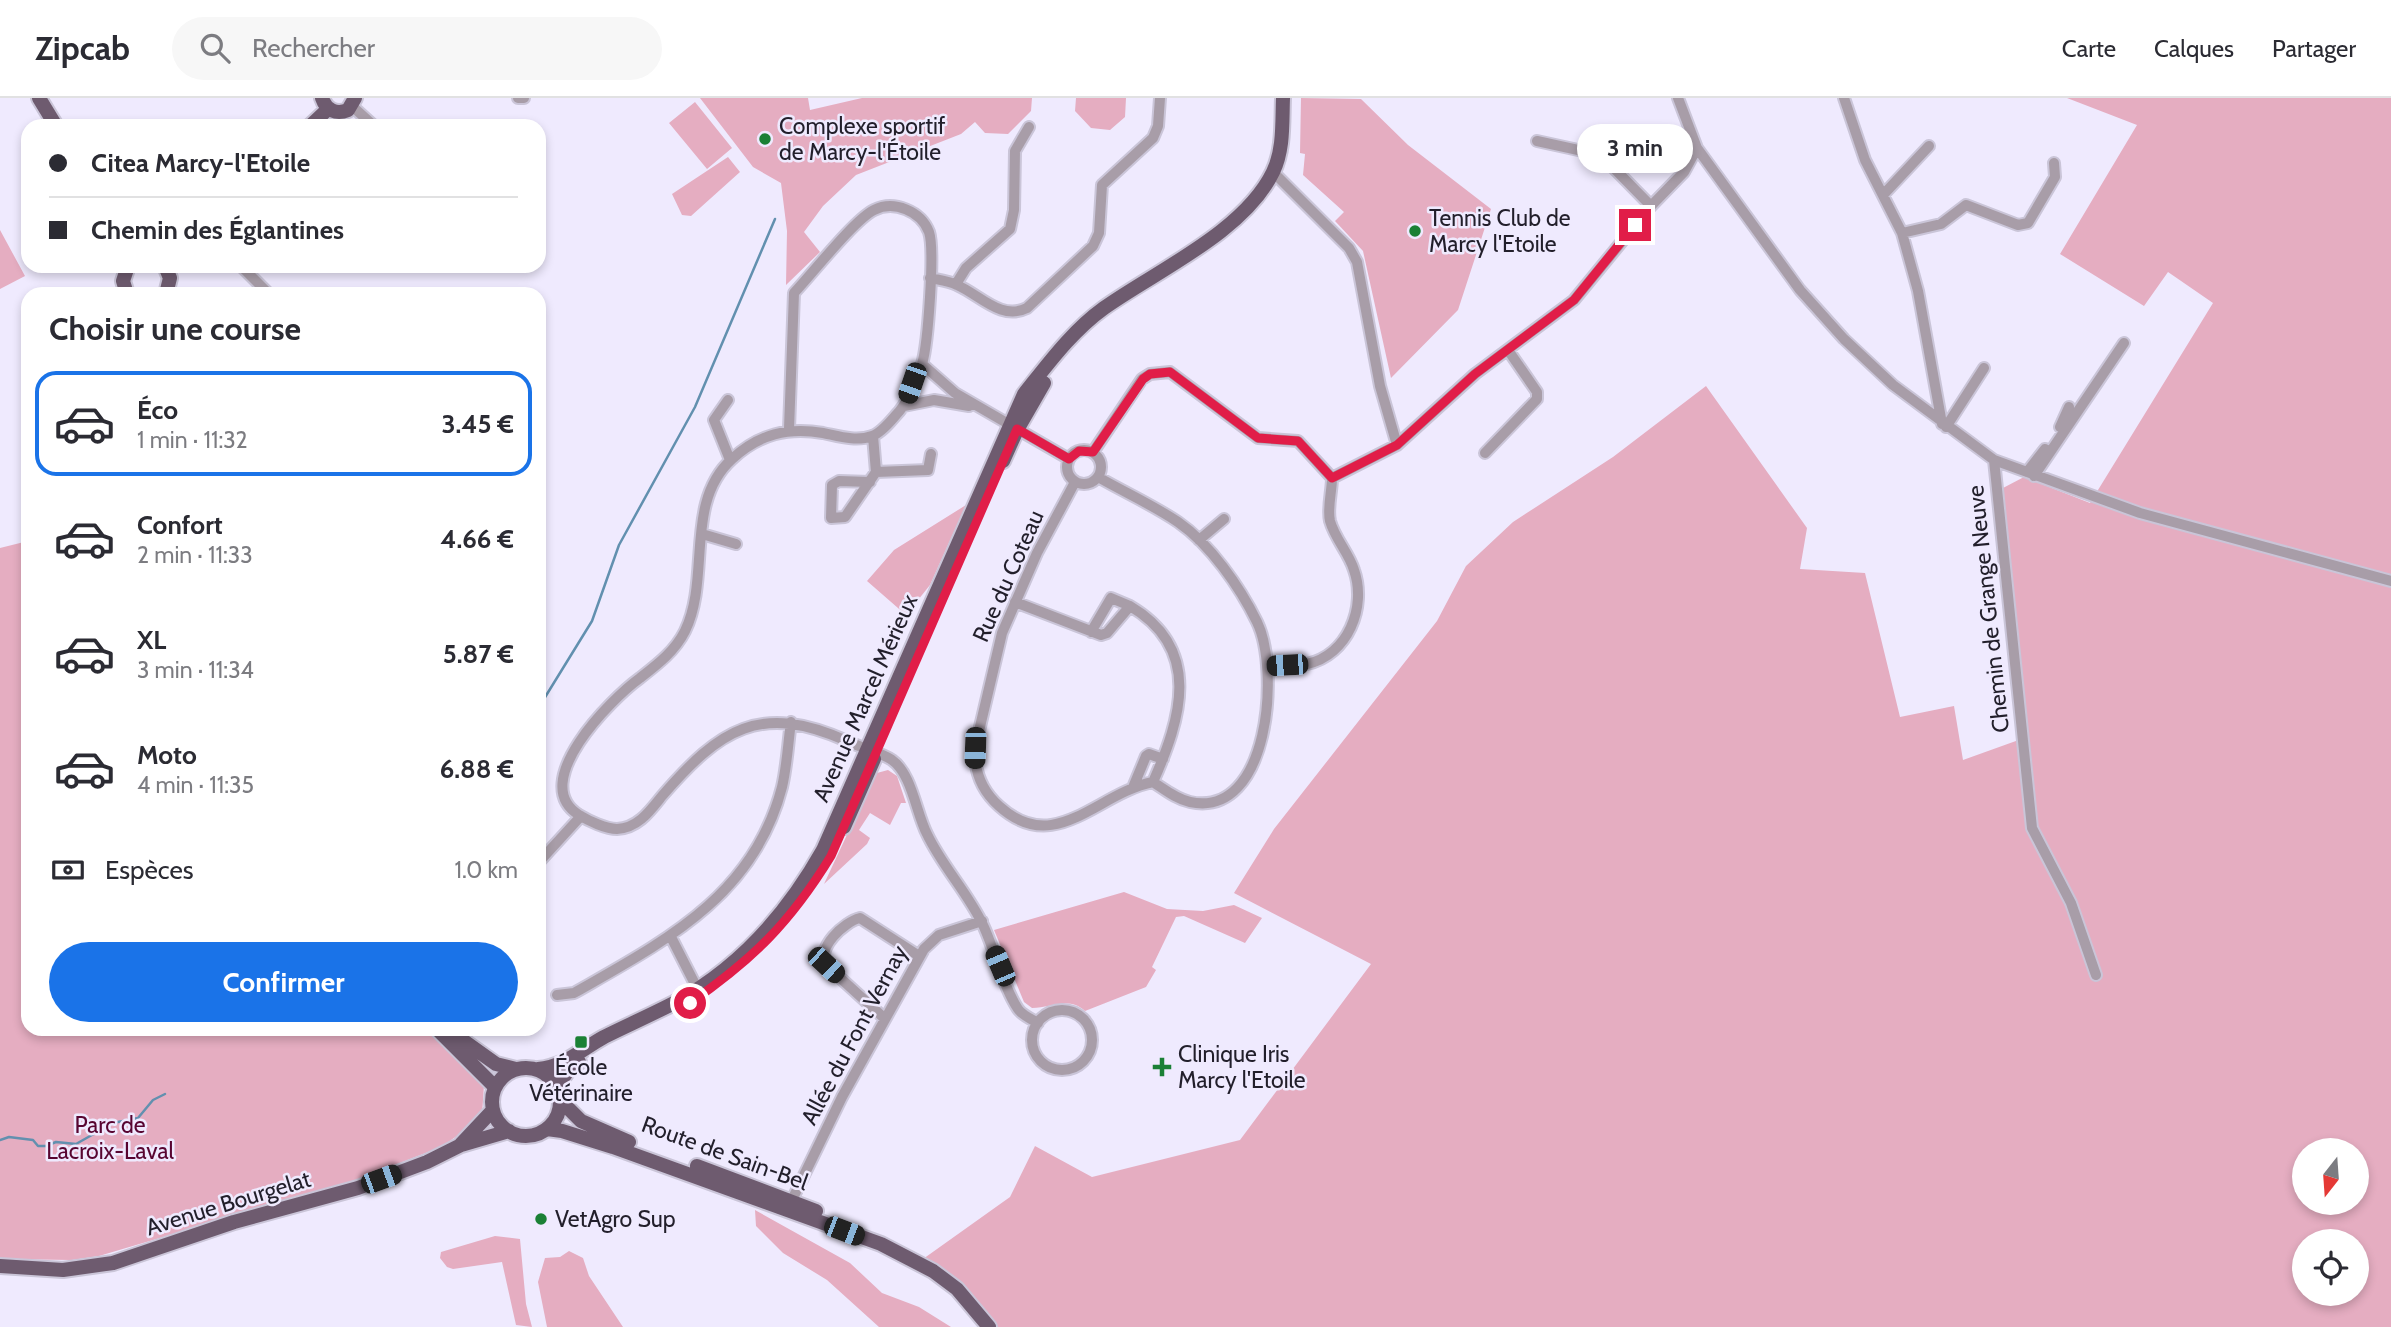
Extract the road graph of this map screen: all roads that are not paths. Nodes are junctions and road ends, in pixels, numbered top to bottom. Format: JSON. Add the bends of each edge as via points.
{"nodes":[{"id":1,"x":39,"y":98,"type":"edge"},
{"id":2,"x":518,"y":98,"type":"edge"},
{"id":3,"x":524,"y":98,"type":"edge"},
{"id":4,"x":1160,"y":98,"type":"edge"},
{"id":5,"x":1283,"y":98,"type":"edge"},
{"id":6,"x":1678,"y":98,"type":"edge"},
{"id":7,"x":1844,"y":98,"type":"edge"},
{"id":8,"x":354,"y":102,"type":"edge"},
{"id":9,"x":325,"y":103,"type":"edge"},
{"id":10,"x":52,"y":119,"type":"edge"},
{"id":11,"x":315,"y":119,"type":"edge"},
{"id":12,"x":368,"y":119,"type":"edge"},
{"id":13,"x":1029,"y":127,"type":"dead end"},
{"id":14,"x":1537,"y":141,"type":"dead end"},
{"id":15,"x":1929,"y":146,"type":"dead end"},
{"id":16,"x":1697,"y":148,"type":"junction"},
{"id":17,"x":2054,"y":163,"type":"dead end"},
{"id":18,"x":1273,"y":172,"type":"junction"},
{"id":19,"x":1883,"y":195,"type":"junction"},
{"id":20,"x":1651,"y":206,"type":"junction"},
{"id":21,"x":1902,"y":233,"type":"junction"},
{"id":22,"x":248,"y":273,"type":"edge"},
{"id":23,"x":930,"y":278,"type":"junction"},
{"id":24,"x":956,"y":284,"type":"junction"},
{"id":25,"x":262,"y":287,"type":"edge"},
{"id":26,"x":2124,"y":343,"type":"dead end"},
{"id":27,"x":1508,"y":350,"type":"junction"},
{"id":28,"x":922,"y":363,"type":"junction"},
{"id":29,"x":1984,"y":368,"type":"dead end"},
{"id":30,"x":728,"y":400,"type":"dead end"},
{"id":31,"x":904,"y":406,"type":"junction"},
{"id":32,"x":2068,"y":407,"type":"dead end"},
{"id":33,"x":982,"y":409,"type":"junction"},
{"id":34,"x":1013,"y":426,"type":"junction"},
{"id":35,"x":1944,"y":426,"type":"junction"},
{"id":36,"x":789,"y":429,"type":"junction"},
{"id":37,"x":873,"y":436,"type":"junction"},
{"id":38,"x":1397,"y":445,"type":"junction"},
{"id":39,"x":1093,"y":452,"type":"junction"},
{"id":40,"x":1485,"y":453,"type":"dead end"},
{"id":41,"x":931,"y":454,"type":"dead end"},
{"id":42,"x":1069,"y":459,"type":"junction"},
{"id":43,"x":730,"y":460,"type":"junction"},
{"id":44,"x":1994,"y":460,"type":"junction"},
{"id":45,"x":2031,"y":474,"type":"junction"},
{"id":46,"x":1098,"y":477,"type":"junction"},
{"id":47,"x":1332,"y":478,"type":"junction"},
{"id":48,"x":1075,"y":482,"type":"junction"},
{"id":49,"x":1224,"y":519,"type":"dead end"},
{"id":50,"x":702,"y":534,"type":"junction"},
{"id":51,"x":1199,"y":540,"type":"junction"},
{"id":52,"x":736,"y":544,"type":"dead end"},
{"id":53,"x":2391,"y":581,"type":"edge"},
{"id":54,"x":1015,"y":602,"type":"junction"},
{"id":55,"x":1130,"y":606,"type":"junction"},
{"id":56,"x":1091,"y":632,"type":"junction"},
{"id":57,"x":1269,"y":666,"type":"junction"},
{"id":58,"x":791,"y":722,"type":"junction"},
{"id":59,"x":872,"y":752,"type":"junction"},
{"id":60,"x":1163,"y":759,"type":"junction"},
{"id":61,"x":1153,"y":782,"type":"junction"},
{"id":62,"x":1135,"y":785,"type":"junction"},
{"id":63,"x":581,"y":816,"type":"junction"},
{"id":64,"x":546,"y":851,"type":"edge"},
{"id":65,"x":982,"y":921,"type":"junction"},
{"id":66,"x":670,"y":937,"type":"junction"},
{"id":67,"x":919,"y":956,"type":"junction"},
{"id":68,"x":2095,"y":975,"type":"dead end"},
{"id":69,"x":697,"y":988,"type":"junction"},
{"id":70,"x":556,"y":995,"type":"dead end"},
{"id":71,"x":884,"y":1018,"type":"junction"},
{"id":72,"x":1038,"y":1023,"type":"junction"},
{"id":73,"x":444,"y":1036,"type":"edge"},
{"id":74,"x":457,"y":1036,"type":"edge"},
{"id":75,"x":516,"y":1069,"type":"junction"},
{"id":76,"x":538,"y":1069,"type":"junction"},
{"id":77,"x":495,"y":1087,"type":"junction"},
{"id":78,"x":559,"y":1094,"type":"junction"},
{"id":79,"x":493,"y":1111,"type":"junction"},
{"id":80,"x":547,"y":1129,"type":"junction"},
{"id":81,"x":509,"y":1132,"type":"junction"},
{"id":82,"x":461,"y":1145,"type":"junction"},
{"id":83,"x":743,"y":1193,"type":"junction"},
{"id":84,"x":792,"y":1200,"type":"junction"},
{"id":85,"x":879,"y":1243,"type":"junction"},
{"id":86,"x":0,"y":1266,"type":"edge"},
{"id":87,"x":989,"y":1327,"type":"edge"}],
"edges":[{"from":1,"to":10,"type":"main road"},
{"from":2,"to":3,"type":"street"},
{"from":4,"to":24,"type":"street","via":[[1153,138],[1102,185],[1097,240],[1027,308],[1002,311]]},
{"from":5,"to":18,"type":"main road","name":"Avenue Marcel Mérieux","via":[[1282,139]]},
{"from":6,"to":16,"type":"street","name":"Chemin de Grange Neuve"},
{"from":7,"to":19,"type":"street","via":[[1865,160]]},
{"from":8,"to":9,"type":"main road","via":[[343,112]]},
{"from":8,"to":12,"type":"street"},
{"from":9,"to":11,"type":"main road"},
{"from":13,"to":24,"type":"street","via":[[1015,151],[1010,229],[966,268]]},
{"from":14,"to":20,"type":"street","via":[[1601,155]]},
{"from":15,"to":19,"type":"street"},
{"from":16,"to":20,"type":"street","via":[[1684,172]]},
{"from":16,"to":35,"type":"street","name":"Chemin de Grange Neuve","via":[[1826,320],[1893,385]]},
{"from":17,"to":21,"type":"street","via":[[2055,177],[2028,223],[1966,205],[1941,224]]},
{"from":18,"to":34,"type":"main road","name":"Avenue Marcel Mérieux","via":[[1205,244],[1159,275],[1149,288],[1068,351]]},
{"from":18,"to":38,"type":"street","via":[[1349,248],[1357,262],[1380,386]]},
{"from":19,"to":21,"type":"street"},
{"from":20,"to":27,"type":"street","via":[[1574,300]]},
{"from":21,"to":35,"type":"street","via":[[1919,291]]},
{"from":22,"to":25,"type":"street"},
{"from":23,"to":24,"type":"street"},
{"from":23,"to":28,"type":"street"},
{"from":23,"to":36,"type":"street","via":[[928,231],[922,222],[902,208],[889,206],[869,212],[794,293]]},
{"from":26,"to":45,"type":"street"},
{"from":27,"to":38,"type":"street"},
{"from":27,"to":40,"type":"street","via":[[1537,392],[1537,399]]},
{"from":28,"to":31,"type":"street"},
{"from":28,"to":33,"type":"street"},
{"from":29,"to":35,"type":"street"},
{"from":30,"to":43,"type":"street","via":[[714,420]]},
{"from":31,"to":33,"type":"street","via":[[934,400]]},
{"from":31,"to":37,"type":"street"},
{"from":32,"to":45,"type":"street","via":[[2065,420]]},
{"from":33,"to":34,"type":"street"},
{"from":34,"to":42,"type":"street"},
{"from":34,"to":59,"type":"main road","name":"Avenue Marcel Mérieux"},
{"from":35,"to":44,"type":"street","name":"Chemin de Grange Neuve"},
{"from":36,"to":37,"type":"street","via":[[848,438]]},
{"from":36,"to":43,"type":"street","via":[[752,444]]},
{"from":37,"to":41,"type":"street","via":[[873,477],[928,470]]},
{"from":38,"to":47,"type":"street"},
{"from":39,"to":42,"type":"street","via":[[1079,451]]},
{"from":39,"to":46,"type":"street","via":[[1102,464]]},
{"from":39,"to":47,"type":"street","via":[[1143,379],[1170,372],[1258,438],[1298,441]]},
{"from":42,"to":48,"type":"street","via":[[1068,473]]},
{"from":43,"to":50,"type":"street","via":[[714,481]]},
{"from":44,"to":45,"type":"street"},
{"from":44,"to":68,"type":"street","name":"Chemin de Grange Neuve","via":[[2032,828],[2071,903]]},
{"from":45,"to":53,"type":"street","via":[[2140,513]]},
{"from":46,"to":48,"type":"street","via":[[1086,485]]},
{"from":46,"to":51,"type":"street","via":[[1179,522]]},
{"from":47,"to":57,"type":"street","via":[[1330,520],[1352,563],[1359,590],[1355,620],[1321,658],[1306,664]]},
{"from":48,"to":54,"type":"street","name":"Rue du Coteau"},
{"from":49,"to":51,"type":"street"},
{"from":50,"to":52,"type":"street"},
{"from":50,"to":63,"type":"street","via":[[685,631],[662,662],[609,702],[564,769],[560,783],[563,798]]},
{"from":51,"to":57,"type":"street","via":[[1250,609]]},
{"from":54,"to":56,"type":"street"},
{"from":54,"to":62,"type":"street","name":"Rue du Coteau","via":[[995,658],[975,748],[981,784],[1007,813],[1040,826],[1074,819]]},
{"from":55,"to":56,"type":"street","via":[[1107,633]]},
{"from":55,"to":56,"type":"street","via":[[1111,598]]},
{"from":55,"to":60,"type":"street","via":[[1153,619],[1177,666],[1178,716]]},
{"from":57,"to":61,"type":"street","via":[[1265,728],[1251,767],[1232,792],[1193,803]]},
{"from":58,"to":59,"type":"street"},
{"from":58,"to":63,"type":"street","via":[[757,724],[729,734],[703,752],[643,819],[631,826],[614,829]]},
{"from":58,"to":66,"type":"street","via":[[782,785],[757,847],[722,895]]},
{"from":59,"to":65,"type":"street","via":[[897,762],[928,836]]},
{"from":59,"to":69,"type":"main road","name":"Avenue Marcel Mérieux","via":[[823,850],[785,910],[734,963]]},
{"from":59,"to":78,"type":"main road","name":"Avenue Marcel Mérieux","via":[[831,856],[784,923],[741,968],[680,1010],[569,1069]]},
{"from":60,"to":61,"type":"street"},
{"from":60,"to":62,"type":"street","via":[[1146,756]]},
{"from":61,"to":62,"type":"street","name":"Rue du Coteau"},
{"from":63,"to":64,"type":"street"},
{"from":65,"to":67,"type":"street","name":"Allée du Font Vernay","via":[[939,935]]},
{"from":65,"to":72,"type":"street","via":[[1019,1011]]},
{"from":66,"to":69,"type":"street"},
{"from":66,"to":70,"type":"street","via":[[574,993]]},
{"from":67,"to":71,"type":"street","name":"Allée du Font Vernay"},
{"from":67,"to":71,"type":"street","via":[[860,918],[826,946],[826,965]]},
{"from":69,"to":76,"type":"main road","name":"Avenue Marcel Mérieux","via":[[554,1068]]},
{"from":71,"to":84,"type":"street","name":"Allée du Font Vernay"},
{"from":72,"to":72,"type":"street","via":[[1033,1046],[1048,1067],[1071,1069],[1087,1057],[1091,1035],[1079,1016],[1052,1012]]},
{"from":73,"to":77,"type":"main road"},
{"from":74,"to":75,"type":"main road","via":[[496,1064]]},
{"from":75,"to":76,"type":"main road"},
{"from":75,"to":77,"type":"main road"},
{"from":76,"to":78,"type":"main road"},
{"from":77,"to":79,"type":"main road"},
{"from":78,"to":80,"type":"main road","via":[[559,1112]]},
{"from":78,"to":84,"type":"main road","name":"Route de Sain-Bel","via":[[572,1115],[604,1133]]},
{"from":79,"to":81,"type":"main road"},
{"from":79,"to":82,"type":"main road","name":"Avenue Bourgelat"},
{"from":80,"to":81,"type":"main road","via":[[525,1136]]},
{"from":80,"to":83,"type":"main road","name":"Route de Sain-Bel","via":[[614,1147]]},
{"from":81,"to":82,"type":"main road","name":"Avenue Bourgelat"},
{"from":82,"to":86,"type":"main road","name":"Avenue Bourgelat","via":[[358,1188],[113,1262],[63,1270]]},
{"from":83,"to":84,"type":"street","via":[[748,1189],[787,1204]]},
{"from":83,"to":85,"type":"main road","name":"Route de Sain-Bel"},
{"from":84,"to":85,"type":"main road","name":"Route de Sain-Bel"},
{"from":85,"to":87,"type":"main road","name":"Route de Sain-Bel","via":[[933,1270],[957,1289]]}]}
